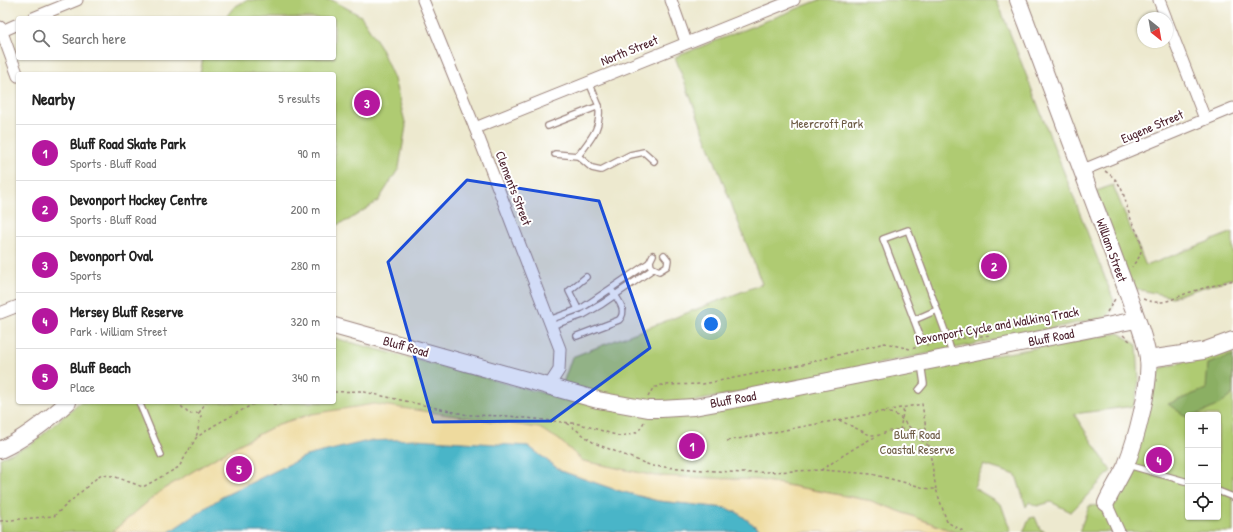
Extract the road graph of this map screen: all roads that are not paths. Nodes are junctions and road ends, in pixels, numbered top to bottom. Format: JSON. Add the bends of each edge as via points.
{"nodes":[{"id":1,"x":77,"y":0,"type":"edge"},
{"id":2,"x":423,"y":0,"type":"edge"},
{"id":3,"x":670,"y":0,"type":"edge"},
{"id":4,"x":794,"y":0,"type":"edge"},
{"id":5,"x":1018,"y":0,"type":"edge"},
{"id":6,"x":1159,"y":0,"type":"edge"},
{"id":7,"x":1164,"y":12,"type":"edge"},
{"id":8,"x":38,"y":16,"type":"edge"},
{"id":9,"x":16,"y":25,"type":"edge"},
{"id":10,"x":0,"y":30,"type":"edge"},
{"id":11,"x":1173,"y":36,"type":"edge"},
{"id":12,"x":686,"y":42,"type":"junction"},
{"id":13,"x":16,"y":72,"type":"edge"},
{"id":14,"x":589,"y":81,"type":"junction"},
{"id":15,"x":599,"y":106,"type":"junction"},
{"id":16,"x":1233,"y":108,"type":"edge"},
{"id":17,"x":1205,"y":119,"type":"junction"},
{"id":18,"x":548,"y":126,"type":"dead end"},
{"id":19,"x":475,"y":128,"type":"junction"},
{"id":20,"x":555,"y":154,"type":"dead end"},
{"id":21,"x":578,"y":156,"type":"junction"},
{"id":22,"x":654,"y":161,"type":"dead end"},
{"id":23,"x":1089,"y":168,"type":"junction"},
{"id":24,"x":664,"y":254,"type":"dead end"},
{"id":25,"x":653,"y":255,"type":"dead end"},
{"id":26,"x":650,"y":262,"type":"junction"},
{"id":27,"x":653,"y":269,"type":"junction"},
{"id":28,"x":586,"y":277,"type":"dead end"},
{"id":29,"x":611,"y":289,"type":"junction"},
{"id":30,"x":615,"y":295,"type":"junction"},
{"id":31,"x":16,"y":307,"type":"edge"},
{"id":32,"x":578,"y":309,"type":"junction"},
{"id":33,"x":938,"y":310,"type":"junction"},
{"id":34,"x":0,"y":314,"type":"edge"},
{"id":35,"x":914,"y":320,"type":"junction"},
{"id":36,"x":1136,"y":320,"type":"junction"},
{"id":37,"x":550,"y":323,"type":"junction"},
{"id":38,"x":336,"y":327,"type":"edge"},
{"id":39,"x":577,"y":336,"type":"dead end"},
{"id":40,"x":921,"y":338,"type":"dead end"},
{"id":41,"x":1233,"y":340,"type":"edge"},
{"id":42,"x":952,"y":357,"type":"junction"},
{"id":43,"x":1148,"y":359,"type":"junction"},
{"id":44,"x":921,"y":363,"type":"junction"},
{"id":45,"x":548,"y":387,"type":"junction"},
{"id":46,"x":919,"y":390,"type":"dead end"},
{"id":47,"x":66,"y":404,"type":"edge"},
{"id":48,"x":140,"y":404,"type":"edge"},
{"id":49,"x":0,"y":450,"type":"edge"},
{"id":50,"x":161,"y":455,"type":"dead end"},
{"id":51,"x":1126,"y":465,"type":"junction"},
{"id":52,"x":1185,"y":481,"type":"edge"},
{"id":53,"x":1221,"y":492,"type":"edge"},
{"id":54,"x":1233,"y":497,"type":"edge"},
{"id":55,"x":1106,"y":503,"type":"joint"},
{"id":56,"x":1119,"y":532,"type":"edge"}],
"edges":[{"from":1,"to":8,"type":"street"},
{"from":2,"to":19,"type":"street","name":"Clements Street"},
{"from":3,"to":12,"type":"street"},
{"from":4,"to":12,"type":"street","name":"North Street"},
{"from":5,"to":23,"type":"street","name":"William Street"},
{"from":6,"to":7,"type":"street"},
{"from":9,"to":10,"type":"street"},
{"from":10,"to":13,"type":"street"},
{"from":11,"to":17,"type":"street"},
{"from":12,"to":14,"type":"street","name":"North Street"},
{"from":14,"to":15,"type":"lane"},
{"from":14,"to":19,"type":"street","name":"North Street"},
{"from":15,"to":18,"type":"lane"},
{"from":15,"to":21,"type":"lane","via":[[600,119],[596,131]]},
{"from":16,"to":17,"type":"street","name":"Eugene Street"},
{"from":17,"to":23,"type":"street","name":"Eugene Street"},
{"from":19,"to":37,"type":"street","name":"Clements Street"},
{"from":20,"to":21,"type":"lane"},
{"from":21,"to":22,"type":"lane","via":[[592,168],[601,170],[630,155],[644,152]]},
{"from":23,"to":36,"type":"street","name":"William Street"},
{"from":24,"to":27,"type":"lane","via":[[668,260],[667,266],[659,271]]},
{"from":25,"to":26,"type":"lane"},
{"from":26,"to":27,"type":"lane"},
{"from":26,"to":29,"type":"lane"},
{"from":27,"to":30,"type":"lane"},
{"from":28,"to":32,"type":"lane","via":[[569,291]]},
{"from":29,"to":30,"type":"lane"},
{"from":29,"to":32,"type":"lane"},
{"from":30,"to":37,"type":"lane","via":[[583,315]]},
{"from":30,"to":39,"type":"lane","via":[[623,310],[622,317]]},
{"from":31,"to":34,"type":"street"},
{"from":32,"to":37,"type":"lane"},
{"from":33,"to":35,"type":"lane"},
{"from":33,"to":35,"type":"lane","via":[[908,230],[884,239]]},
{"from":33,"to":42,"type":"lane"},
{"from":35,"to":40,"type":"lane"},
{"from":36,"to":42,"type":"street","name":"Bluff Road"},
{"from":36,"to":43,"type":"street","name":"William Street","via":[[1145,342]]},
{"from":37,"to":45,"type":"street","name":"Clements Street","via":[[560,349],[559,370]]},
{"from":38,"to":45,"type":"street","name":"Bluff Road"},
{"from":41,"to":43,"type":"street","via":[[1203,351]]},
{"from":42,"to":44,"type":"street","name":"Bluff Road"},
{"from":43,"to":51,"type":"street","name":"William Street","via":[[1148,378],[1142,412]]},
{"from":44,"to":45,"type":"street","name":"Bluff Road","via":[[710,404],[648,409]]},
{"from":44,"to":46,"type":"lane","via":[[924,384]]},
{"from":47,"to":49,"type":"street","via":[[18,442]]},
{"from":48,"to":50,"type":"lane"},
{"from":51,"to":52,"type":"lane"},
{"from":51,"to":55,"type":"street","name":"William Street"},
{"from":53,"to":54,"type":"lane"},
{"from":55,"to":56,"type":"street"}]}
